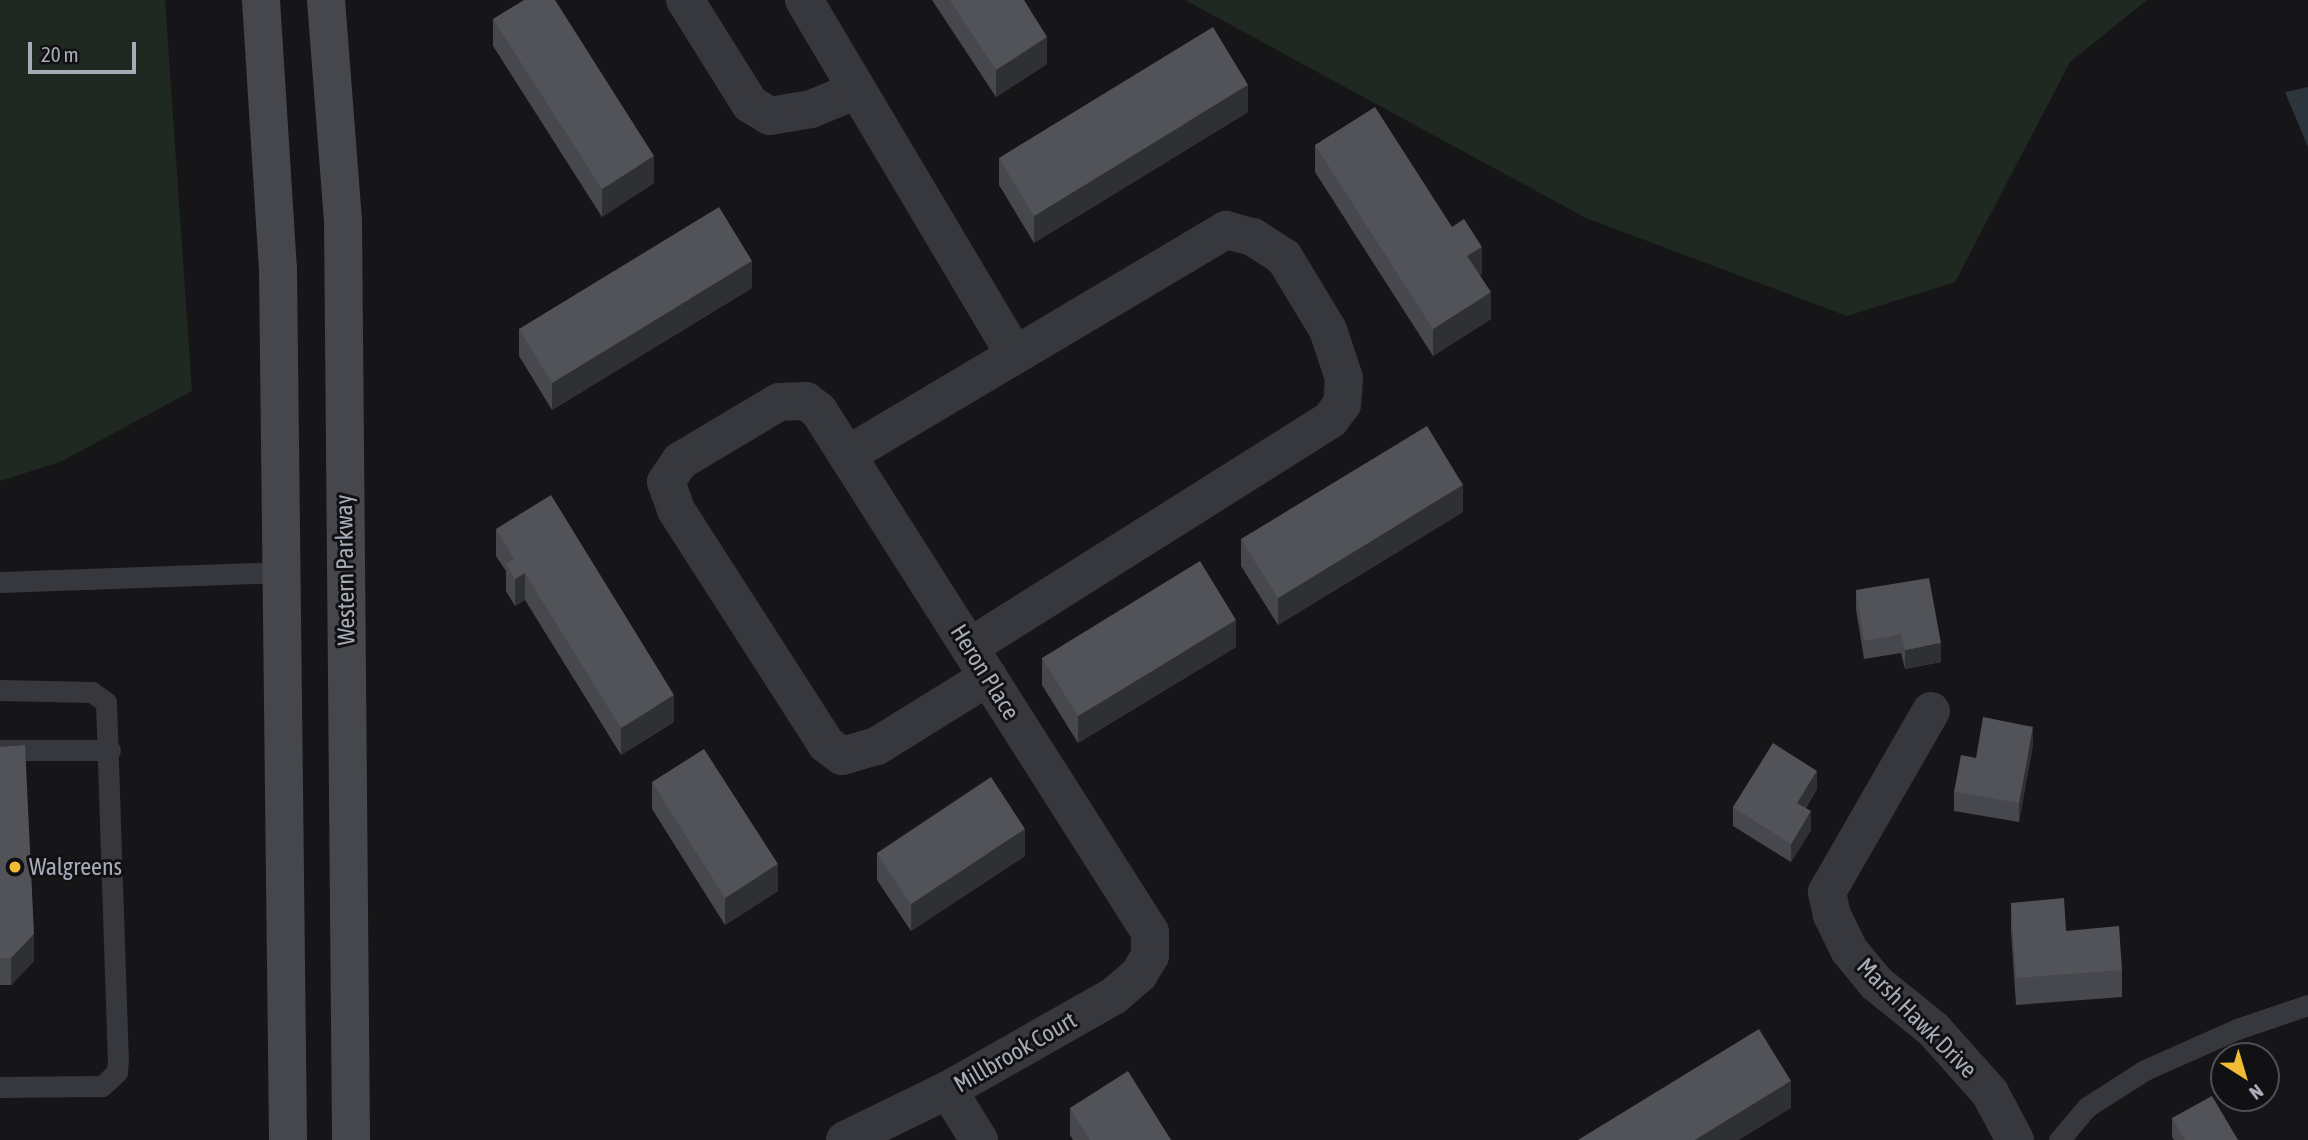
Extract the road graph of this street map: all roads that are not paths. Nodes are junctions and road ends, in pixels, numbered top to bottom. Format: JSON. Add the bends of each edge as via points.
{"nodes":[{"id":1,"x":261,"y":0,"type":"edge"},
{"id":2,"x":326,"y":0,"type":"edge"},
{"id":3,"x":685,"y":0,"type":"edge"},
{"id":4,"x":804,"y":0,"type":"edge"},
{"id":5,"x":857,"y":90,"type":"junction"},
{"id":6,"x":1014,"y":354,"type":"junction"},
{"id":7,"x":847,"y":455,"type":"junction"},
{"id":8,"x":281,"y":572,"type":"junction"},
{"id":9,"x":0,"y":582,"type":"edge"},
{"id":10,"x":978,"y":662,"type":"junction"},
{"id":11,"x":0,"y":690,"type":"edge"},
{"id":12,"x":1931,"y":711,"type":"dead end"},
{"id":13,"x":0,"y":750,"type":"edge"},
{"id":14,"x":110,"y":750,"type":"junction"},
{"id":15,"x":1150,"y":932,"type":"joint"},
{"id":16,"x":2308,"y":1005,"type":"edge"},
{"id":17,"x":0,"y":1087,"type":"edge"},
{"id":18,"x":948,"y":1090,"type":"junction"},
{"id":19,"x":288,"y":1140,"type":"edge"},
{"id":20,"x":351,"y":1140,"type":"edge"},
{"id":21,"x":845,"y":1140,"type":"edge"},
{"id":22,"x":979,"y":1140,"type":"edge"},
{"id":23,"x":2015,"y":1140,"type":"edge"},
{"id":24,"x":2059,"y":1140,"type":"edge"}],
"edges":[{"from":1,"to":8,"type":"main road","via":[[278,269]]},
{"from":2,"to":20,"type":"main road","name":"Western Parkway","via":[[343,220]]},
{"from":3,"to":5,"type":"street","via":[[750,104],[770,116],[811,109]]},
{"from":4,"to":5,"type":"street"},
{"from":5,"to":6,"type":"street"},
{"from":6,"to":7,"type":"street"},
{"from":6,"to":10,"type":"street","via":[[1226,230],[1262,241],[1284,257],[1328,330],[1344,378],[1342,404],[1330,420]]},
{"from":7,"to":10,"type":"street","name":"Heron Place"},
{"from":7,"to":10,"type":"street","name":"Heron Place","via":[[819,411],[806,401],[779,402],[680,461],[666,482],[676,510],[826,744],[842,756],[877,746]]},
{"from":8,"to":9,"type":"lane"},
{"from":8,"to":19,"type":"main road"},
{"from":10,"to":15,"type":"street","name":"Heron Place"},
{"from":11,"to":14,"type":"lane","via":[[92,692],[104,698]]},
{"from":12,"to":23,"type":"street","name":"Marsh Hawk Drive","via":[[1827,892],[1849,950],[1876,983],[1933,1029],[1984,1085]]},
{"from":13,"to":14,"type":"lane"},
{"from":14,"to":17,"type":"lane","via":[[117,1072],[102,1086]]},
{"from":15,"to":18,"type":"street","name":"Millbrook Court","via":[[1150,956],[1139,974],[1115,995]]},
{"from":16,"to":24,"type":"lane","via":[[2237,1029],[2145,1070],[2087,1107]]},
{"from":18,"to":21,"type":"street","name":"Millbrook Court"},
{"from":18,"to":22,"type":"street"}]}
